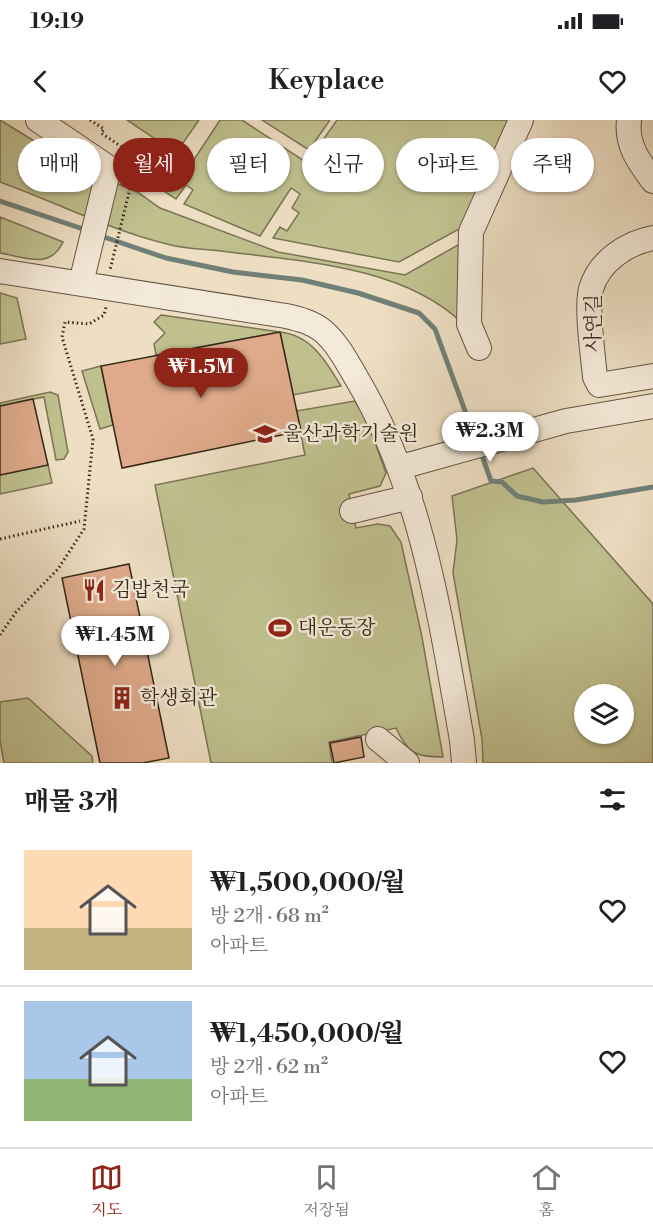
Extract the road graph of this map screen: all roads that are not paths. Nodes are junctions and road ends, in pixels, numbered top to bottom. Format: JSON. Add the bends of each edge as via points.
{"nodes":[{"id":1,"x":38,"y":120,"type":"edge"},
{"id":2,"x":521,"y":120,"type":"edge"},
{"id":3,"x":629,"y":120,"type":"edge"},
{"id":4,"x":653,"y":181,"type":"edge"},
{"id":5,"x":653,"y":238,"type":"edge"},
{"id":6,"x":0,"y":270,"type":"edge"},
{"id":7,"x":81,"y":283,"type":"junction"},
{"id":8,"x":479,"y":348,"type":"dead end"},
{"id":9,"x":653,"y":376,"type":"edge"},
{"id":10,"x":653,"y":406,"type":"edge"},
{"id":11,"x":400,"y":467,"type":"junction"},
{"id":12,"x":410,"y":497,"type":"junction"},
{"id":13,"x":352,"y":511,"type":"dead end"},
{"id":14,"x":378,"y":738,"type":"dead end"},
{"id":15,"x":407,"y":763,"type":"edge"},
{"id":16,"x":464,"y":763,"type":"edge"}],
"edges":[{"from":1,"to":7,"type":"street","via":[[110,168]]},
{"from":2,"to":8,"type":"street","via":[[471,232],[469,324]]},
{"from":3,"to":4,"type":"street","via":[[634,156]]},
{"from":5,"to":9,"type":"street","name":"사연길","via":[[618,252],[591,288],[595,377],[599,385]]},
{"from":6,"to":7,"type":"street"},
{"from":7,"to":11,"type":"street","via":[[307,321],[335,342],[378,414]]},
{"from":10,"to":11,"type":"street","via":[[566,421]]},
{"from":11,"to":12,"type":"street"},
{"from":12,"to":13,"type":"street"},
{"from":12,"to":16,"type":"street","via":[[442,625]]},
{"from":14,"to":15,"type":"street"}]}
